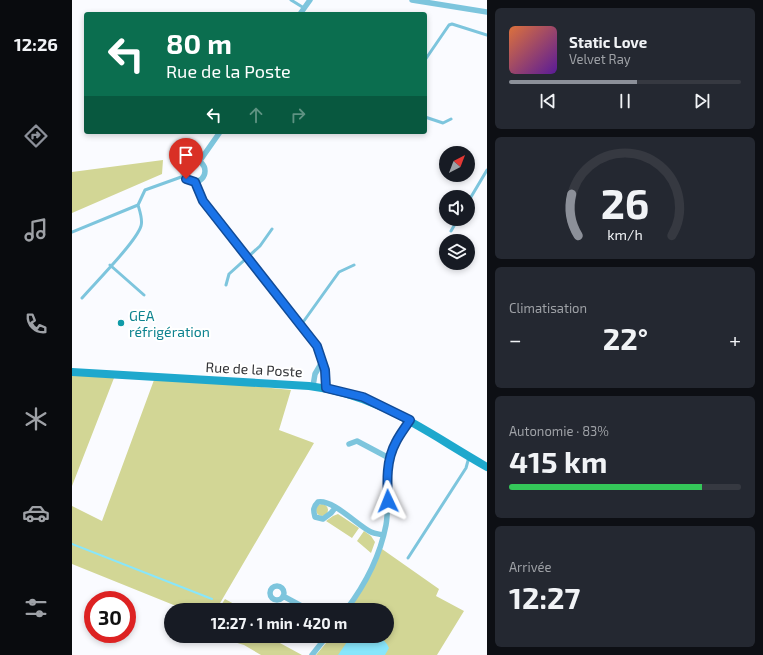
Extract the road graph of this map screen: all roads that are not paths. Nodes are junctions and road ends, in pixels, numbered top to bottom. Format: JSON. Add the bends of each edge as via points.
{"nodes":[{"id":1,"x":291,"y":0,"type":"edge"},
{"id":2,"x":310,"y":0,"type":"edge"},
{"id":3,"x":412,"y":0,"type":"edge"},
{"id":4,"x":304,"y":8,"type":"junction"},
{"id":5,"x":301,"y":12,"type":"edge"},
{"id":6,"x":487,"y":12,"type":"edge"},
{"id":7,"x":487,"y":35,"type":"edge"},
{"id":8,"x":427,"y":57,"type":"edge"},
{"id":9,"x":427,"y":118,"type":"edge"},
{"id":10,"x":451,"y":119,"type":"dead end"},
{"id":11,"x":219,"y":134,"type":"edge"},
{"id":12,"x":199,"y":162,"type":"junction"},
{"id":13,"x":487,"y":170,"type":"edge"},
{"id":14,"x":184,"y":176,"type":"junction"},
{"id":15,"x":195,"y":182,"type":"junction"},
{"id":16,"x":475,"y":190,"type":"edge"},
{"id":17,"x":138,"y":206,"type":"junction"},
{"id":18,"x":453,"y":226,"type":"edge"},
{"id":19,"x":272,"y":229,"type":"dead end"},
{"id":20,"x":450,"y":231,"type":"dead end"},
{"id":21,"x":72,"y":232,"type":"edge"},
{"id":22,"x":248,"y":257,"type":"junction"},
{"id":23,"x":110,"y":265,"type":"junction"},
{"id":24,"x":354,"y":265,"type":"dead end"},
{"id":25,"x":226,"y":285,"type":"dead end"},
{"id":26,"x":144,"y":295,"type":"dead end"},
{"id":27,"x":82,"y":298,"type":"dead end"},
{"id":28,"x":301,"y":325,"type":"junction"},
{"id":29,"x":322,"y":362,"type":"junction"},
{"id":30,"x":72,"y":372,"type":"edge"},
{"id":31,"x":313,"y":386,"type":"junction"},
{"id":32,"x":326,"y":388,"type":"junction"},
{"id":33,"x":410,"y":420,"type":"junction"},
{"id":34,"x":349,"y":444,"type":"dead end"},
{"id":35,"x":469,"y":457,"type":"junction"},
{"id":36,"x":389,"y":458,"type":"junction"},
{"id":37,"x":487,"y":467,"type":"edge"},
{"id":38,"x":335,"y":508,"type":"dead end"},
{"id":39,"x":384,"y":535,"type":"junction"},
{"id":40,"x":408,"y":558,"type":"dead end"},
{"id":41,"x":283,"y":596,"type":"dead end"},
{"id":42,"x":296,"y":603,"type":"edge"},
{"id":43,"x":351,"y":603,"type":"edge"},
{"id":44,"x":321,"y":643,"type":"edge"},
{"id":45,"x":312,"y":655,"type":"edge"}],
"edges":[{"from":1,"to":4,"type":"lane"},
{"from":2,"to":4,"type":"street"},
{"from":3,"to":6,"type":"street"},
{"from":4,"to":5,"type":"street"},
{"from":7,"to":8,"type":"lane","via":[[448,25]]},
{"from":9,"to":10,"type":"lane","via":[[444,123]]},
{"from":11,"to":12,"type":"street"},
{"from":12,"to":14,"type":"street","via":[[192,161],[186,164],[183,169]]},
{"from":12,"to":15,"type":"street","via":[[204,174]]},
{"from":13,"to":16,"type":"lane"},
{"from":14,"to":15,"type":"street","via":[[188,181]]},
{"from":14,"to":17,"type":"lane","via":[[145,190]]},
{"from":15,"to":22,"type":"street","via":[[203,201]]},
{"from":17,"to":21,"type":"lane"},
{"from":17,"to":23,"type":"lane","via":[[141,226]]},
{"from":18,"to":20,"type":"lane"},
{"from":19,"to":22,"type":"lane"},
{"from":22,"to":25,"type":"lane","via":[[228,274]]},
{"from":22,"to":28,"type":"street"},
{"from":23,"to":26,"type":"lane"},
{"from":23,"to":27,"type":"lane"},
{"from":24,"to":28,"type":"lane","via":[[339,272]]},
{"from":28,"to":29,"type":"street","via":[[320,350]]},
{"from":29,"to":31,"type":"street","via":[[315,374]]},
{"from":29,"to":32,"type":"street"},
{"from":30,"to":31,"type":"street","name":"Rue de la Poste"},
{"from":31,"to":32,"type":"street","name":"Rue de la Poste"},
{"from":32,"to":33,"type":"street","name":"Rue de la Poste","via":[[363,397]]},
{"from":33,"to":35,"type":"street","name":"Rue de la Poste"},
{"from":33,"to":36,"type":"street","via":[[396,441]]},
{"from":34,"to":36,"type":"street","via":[[357,441]]},
{"from":35,"to":37,"type":"street","name":"Rue de la Poste"},
{"from":35,"to":40,"type":"lane","via":[[466,468]]},
{"from":36,"to":39,"type":"street"},
{"from":38,"to":39,"type":"street","via":[[371,532]]},
{"from":39,"to":43,"type":"street","via":[[368,576]]},
{"from":41,"to":42,"type":"street"},
{"from":44,"to":45,"type":"street"}]}
